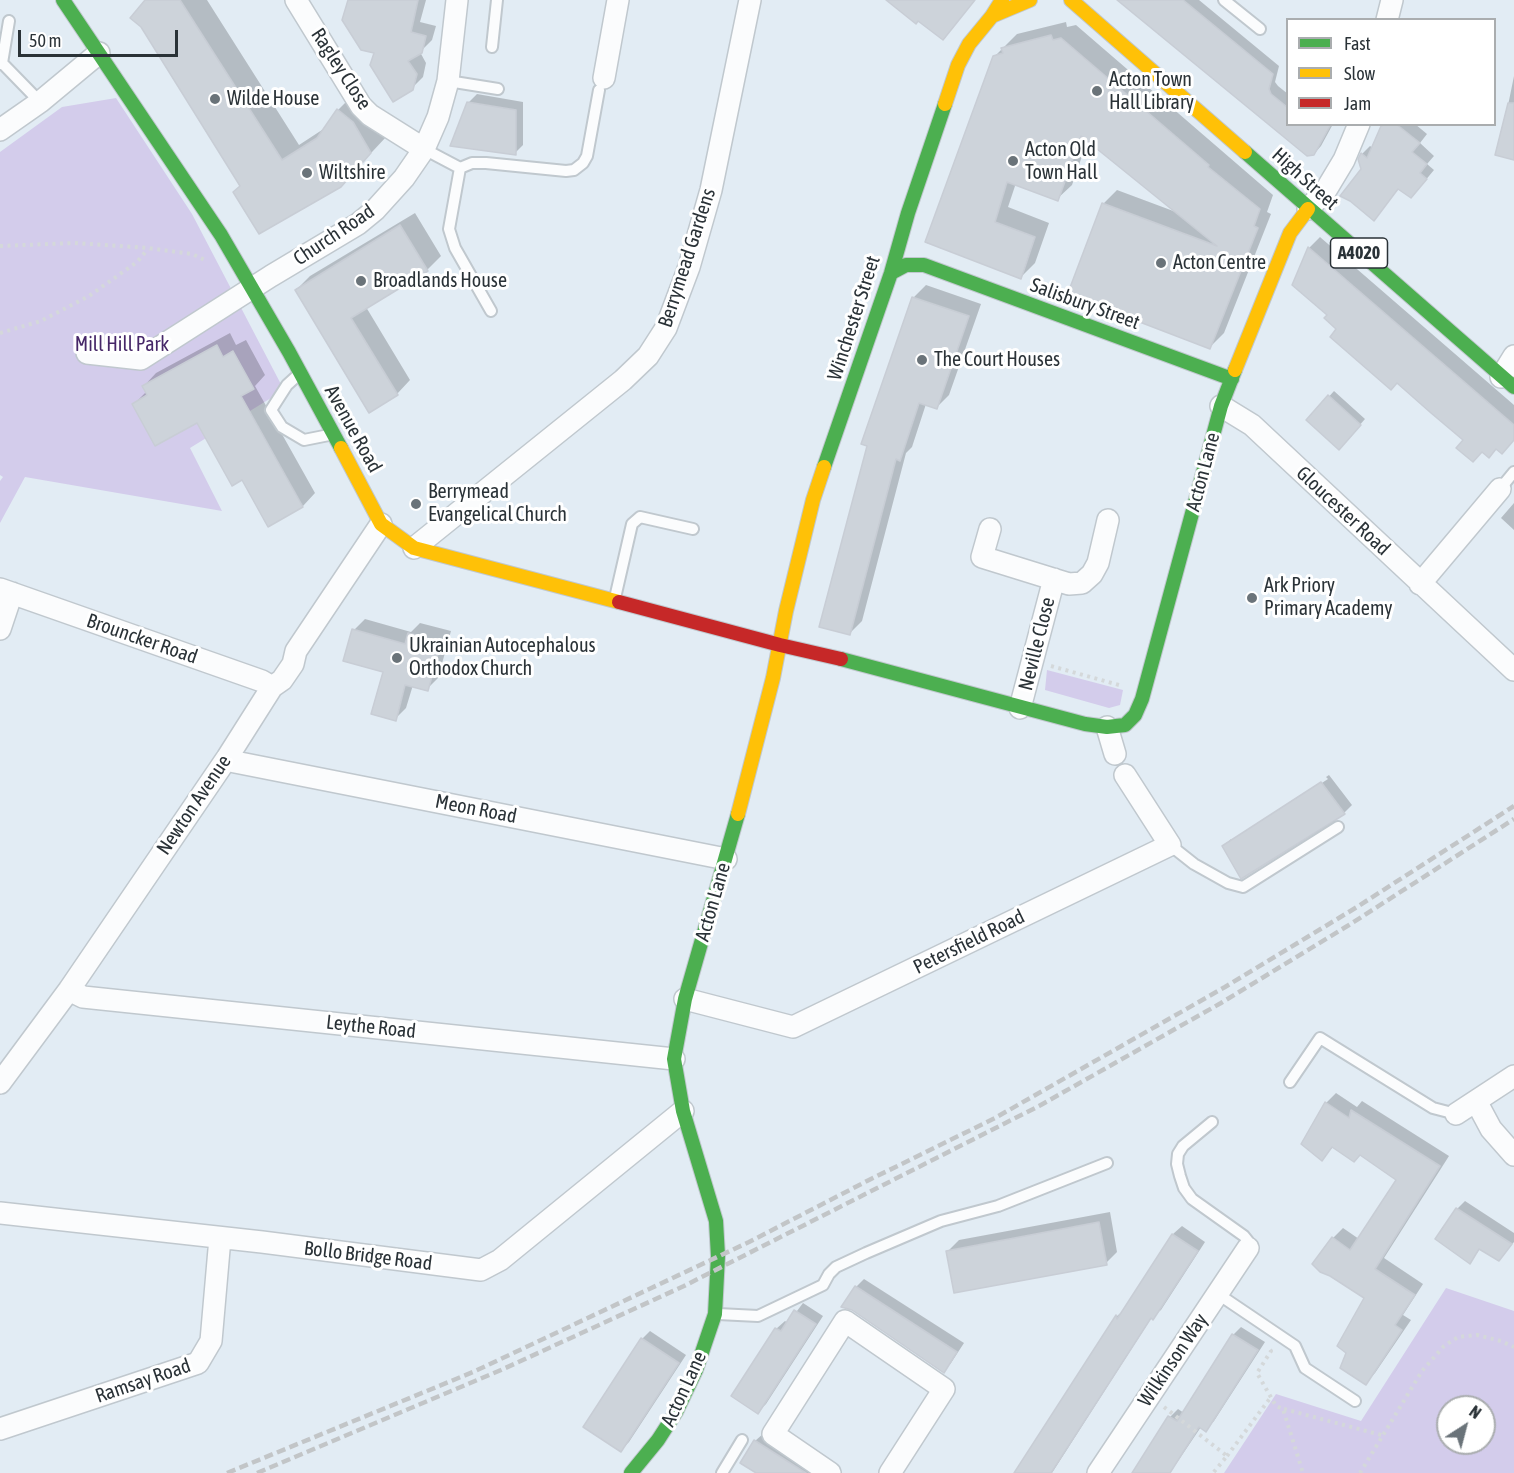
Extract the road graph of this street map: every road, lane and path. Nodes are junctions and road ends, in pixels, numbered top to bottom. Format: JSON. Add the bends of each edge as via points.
{"nodes":[{"id":1,"x":63,"y":0,"type":"edge"},
{"id":2,"x":296,"y":0,"type":"edge"},
{"id":3,"x":457,"y":0,"type":"edge"},
{"id":4,"x":497,"y":0,"type":"edge"},
{"id":5,"x":618,"y":0,"type":"edge"},
{"id":6,"x":750,"y":0,"type":"edge"},
{"id":7,"x":1002,"y":0,"type":"edge"},
{"id":8,"x":1029,"y":0,"type":"edge"},
{"id":9,"x":1071,"y":0,"type":"edge"},
{"id":10,"x":1224,"y":0,"type":"edge"},
{"id":11,"x":1392,"y":0,"type":"edge"},
{"id":12,"x":992,"y":16,"type":"junction"},
{"id":13,"x":1388,"y":18,"type":"edge"},
{"id":14,"x":9,"y":21,"type":"dead end"},
{"id":15,"x":1260,"y":29,"type":"dead end"},
{"id":16,"x":492,"y":47,"type":"dead end"},
{"id":17,"x":99,"y":52,"type":"junction"},
{"id":18,"x":1,"y":64,"type":"edge"},
{"id":19,"x":448,"y":81,"type":"junction"},
{"id":20,"x":602,"y":84,"type":"joint"},
{"id":21,"x":498,"y":89,"type":"dead end"},
{"id":22,"x":40,"y":102,"type":"junction"},
{"id":23,"x":1358,"y":126,"type":"edge"},
{"id":24,"x":0,"y":130,"type":"edge"},
{"id":25,"x":424,"y":149,"type":"junction"},
{"id":26,"x":460,"y":168,"type":"junction"},
{"id":27,"x":1308,"y":209,"type":"junction"},
{"id":28,"x":903,"y":228,"type":"junction"},
{"id":29,"x":0,"y":246,"type":"edge"},
{"id":30,"x":148,"y":248,"type":"junction"},
{"id":31,"x":214,"y":264,"type":"dead end"},
{"id":32,"x":924,"y":265,"type":"junction"},
{"id":33,"x":891,"y":273,"type":"junction"},
{"id":34,"x":251,"y":289,"type":"junction"},
{"id":35,"x":491,"y":311,"type":"dead end"},
{"id":36,"x":0,"y":333,"type":"edge"},
{"id":37,"x":87,"y":353,"type":"dead end"},
{"id":38,"x":1514,"y":356,"type":"edge"},
{"id":39,"x":301,"y":374,"type":"junction"},
{"id":40,"x":1232,"y":379,"type":"junction"},
{"id":41,"x":1508,"y":382,"type":"edge"},
{"id":42,"x":1221,"y":406,"type":"junction"},
{"id":43,"x":333,"y":434,"type":"junction"},
{"id":44,"x":1514,"y":472,"type":"edge"},
{"id":45,"x":1500,"y":489,"type":"joint"},
{"id":46,"x":1108,"y":520,"type":"dead end"},
{"id":47,"x":381,"y":524,"type":"junction"},
{"id":48,"x":693,"y":529,"type":"dead end"},
{"id":49,"x":990,"y":529,"type":"dead end"},
{"id":50,"x":414,"y":548,"type":"junction"},
{"id":51,"x":1054,"y":579,"type":"junction"},
{"id":52,"x":1420,"y":584,"type":"junction"},
{"id":53,"x":6,"y":591,"type":"edge"},
{"id":54,"x":614,"y":601,"type":"junction"},
{"id":55,"x":0,"y":629,"type":"edge"},
{"id":56,"x":780,"y":645,"type":"junction"},
{"id":57,"x":1046,"y":665,"type":"dead end"},
{"id":58,"x":1514,"y":670,"type":"edge"},
{"id":59,"x":272,"y":687,"type":"junction"},
{"id":60,"x":1129,"y":688,"type":"dead end"},
{"id":61,"x":1020,"y":708,"type":"junction"},
{"id":62,"x":1107,"y":727,"type":"junction"},
{"id":63,"x":1115,"y":754,"type":"joint"},
{"id":64,"x":227,"y":758,"type":"junction"},
{"id":65,"x":1125,"y":775,"type":"joint"},
{"id":66,"x":1338,"y":827,"type":"dead end"},
{"id":67,"x":1170,"y":846,"type":"junction"},
{"id":68,"x":726,"y":859,"type":"junction"},
{"id":69,"x":69,"y":990,"type":"junction"},
{"id":70,"x":685,"y":999,"type":"junction"},
{"id":71,"x":674,"y":1059,"type":"junction"},
{"id":72,"x":1514,"y":1076,"type":"edge"},
{"id":73,"x":1290,"y":1082,"type":"dead end"},
{"id":74,"x":0,"y":1083,"type":"edge"},
{"id":75,"x":1476,"y":1101,"type":"junction"},
{"id":76,"x":683,"y":1112,"type":"junction"},
{"id":77,"x":1456,"y":1114,"type":"joint"},
{"id":78,"x":1212,"y":1122,"type":"dead end"},
{"id":79,"x":1514,"y":1155,"type":"edge"},
{"id":80,"x":1107,"y":1163,"type":"dead end"},
{"id":81,"x":0,"y":1213,"type":"edge"},
{"id":82,"x":220,"y":1238,"type":"junction"},
{"id":83,"x":1248,"y":1248,"type":"joint"},
{"id":84,"x":1218,"y":1294,"type":"junction"},
{"id":85,"x":715,"y":1314,"type":"junction"},
{"id":86,"x":1263,"y":1346,"type":"dead end"},
{"id":87,"x":1514,"y":1347,"type":"edge"},
{"id":88,"x":1149,"y":1396,"type":"junction"},
{"id":89,"x":1271,"y":1397,"type":"junction"},
{"id":90,"x":1355,"y":1401,"type":"dead end"},
{"id":91,"x":1283,"y":1409,"type":"junction"},
{"id":92,"x":0,"y":1429,"type":"edge"},
{"id":93,"x":1385,"y":1436,"type":"junction"},
{"id":94,"x":742,"y":1440,"type":"dead end"},
{"id":95,"x":1227,"y":1456,"type":"junction"},
{"id":96,"x":637,"y":1471,"type":"edge"},
{"id":97,"x":722,"y":1473,"type":"edge"},
{"id":98,"x":831,"y":1473,"type":"edge"},
{"id":99,"x":890,"y":1473,"type":"edge"},
{"id":100,"x":1098,"y":1473,"type":"edge"},
{"id":101,"x":1213,"y":1473,"type":"edge"},
{"id":102,"x":1303,"y":1473,"type":"edge"},
{"id":103,"x":1360,"y":1473,"type":"edge"}],
"edges":[{"from":1,"to":17,"type":"main road","name":"Avenue Road"},
{"from":2,"to":25,"type":"street","name":"Ragley Close","via":[[361,106],[370,116]]},
{"from":3,"to":19,"type":"street","name":"Church Road"},
{"from":4,"to":16,"type":"lane"},
{"from":5,"to":20,"type":"street"},
{"from":6,"to":50,"type":"street","name":"Berrymead Gardens","via":[[711,190],[666,328],[648,357],[623,380]]},
{"from":7,"to":12,"type":"main road","name":"Winchester Street"},
{"from":8,"to":12,"type":"main road","name":"Winchester Street"},
{"from":9,"to":27,"type":"main road","name":"High Street","number":"A4020","via":[[1095,12]]},
{"from":10,"to":15,"type":"lane"},
{"from":11,"to":13,"type":"street"},
{"from":12,"to":28,"type":"main road","name":"Winchester Street","via":[[958,65]]},
{"from":14,"to":18,"type":"lane"},
{"from":17,"to":22,"type":"street"},
{"from":17,"to":34,"type":"main road","name":"Avenue Road","via":[[221,235]]},
{"from":18,"to":22,"type":"lane"},
{"from":19,"to":21,"type":"lane"},
{"from":19,"to":25,"type":"street","name":"Church Road"},
{"from":20,"to":26,"type":"lane","via":[[587,156],[574,170],[486,163]]},
{"from":22,"to":24,"type":"street"},
{"from":23,"to":27,"type":"street","via":[[1332,180]]},
{"from":25,"to":26,"type":"lane"},
{"from":25,"to":34,"type":"street","name":"Church Road","via":[[404,178],[358,224]]},
{"from":26,"to":35,"type":"lane","via":[[449,229],[455,248]]},
{"from":27,"to":40,"type":"main road","name":"Acton Lane","via":[[1290,233]]},
{"from":27,"to":41,"type":"main road","name":"High Street","number":"A4020"},
{"from":28,"to":32,"type":"main road","name":"Salisbury Street","via":[[906,248]]},
{"from":28,"to":33,"type":"main road","name":"Winchester Street"},
{"from":29,"to":30,"type":"path","via":[[74,243]]},
{"from":30,"to":31,"type":"path","via":[[192,254]]},
{"from":30,"to":36,"type":"path","via":[[137,262],[89,296],[41,321]]},
{"from":32,"to":33,"type":"main road","via":[[906,265]]},
{"from":32,"to":40,"type":"main road","name":"Salisbury Street"},
{"from":33,"to":56,"type":"main road","name":"Winchester Street","via":[[813,500]]},
{"from":34,"to":37,"type":"street","name":"Church Road","via":[[141,359]]},
{"from":34,"to":39,"type":"main road","name":"Avenue Road"},
{"from":38,"to":41,"type":"street"},
{"from":39,"to":43,"type":"main road","name":"Avenue Road"},
{"from":39,"to":43,"type":"lane","via":[[287,385],[271,410],[282,427],[304,440]]},
{"from":40,"to":42,"type":"main road","name":"Acton Lane"},
{"from":42,"to":52,"type":"street","name":"Gloucester Road","via":[[1252,425]]},
{"from":42,"to":62,"type":"main road","name":"Acton Lane","via":[[1142,699],[1125,725]]},
{"from":43,"to":47,"type":"main road","name":"Avenue Road"},
{"from":44,"to":45,"type":"lane"},
{"from":45,"to":52,"type":"street"},
{"from":46,"to":51,"type":"street","name":"Neville Close","via":[[1092,574],[1082,583]]},
{"from":47,"to":50,"type":"main road","name":"Avenue Road"},
{"from":47,"to":59,"type":"street","name":"Newton Avenue","via":[[296,651],[282,680]]},
{"from":48,"to":54,"type":"lane","via":[[640,517],[632,524]]},
{"from":49,"to":51,"type":"street","name":"Neville Close","via":[[982,557]]},
{"from":50,"to":54,"type":"main road","name":"Avenue Road"},
{"from":51,"to":61,"type":"street","name":"Neville Close"},
{"from":52,"to":58,"type":"street","name":"Gloucester Road"},
{"from":53,"to":55,"type":"street","name":"Brouncker Road"},
{"from":53,"to":59,"type":"street","name":"Brouncker Road"},
{"from":54,"to":56,"type":"main road","name":"Avenue Road"},
{"from":56,"to":61,"type":"main road"},
{"from":56,"to":68,"type":"main road","name":"Acton Lane"},
{"from":57,"to":60,"type":"path"},
{"from":59,"to":64,"type":"street","name":"Newton Avenue"},
{"from":61,"to":62,"type":"main road"},
{"from":62,"to":63,"type":"street"},
{"from":63,"to":65,"type":"lane"},
{"from":64,"to":68,"type":"street","name":"Meon Road"},
{"from":64,"to":69,"type":"street","name":"Newton Avenue"},
{"from":65,"to":67,"type":"street"},
{"from":66,"to":67,"type":"lane","via":[[1244,887],[1228,884]]},
{"from":67,"to":70,"type":"street","name":"Petersfield Road","via":[[793,1027]]},
{"from":68,"to":70,"type":"main road","name":"Acton Lane"},
{"from":69,"to":71,"type":"street","name":"Leythe Road","via":[[83,997]]},
{"from":69,"to":74,"type":"street","name":"Newton Avenue"},
{"from":70,"to":71,"type":"main road","name":"Acton Lane"},
{"from":71,"to":76,"type":"main road","name":"Acton Lane"},
{"from":72,"to":75,"type":"street"},
{"from":73,"to":77,"type":"lane","via":[[1320,1038],[1432,1108]]},
{"from":75,"to":77,"type":"street"},
{"from":75,"to":79,"type":"street","via":[[1491,1130]]},
{"from":76,"to":82,"type":"street","name":"Bollo Bridge Road","via":[[500,1260],[481,1270]]},
{"from":76,"to":85,"type":"main road","name":"Acton Lane","via":[[716,1221]]},
{"from":78,"to":83,"type":"lane","via":[[1178,1154],[1180,1176],[1192,1199],[1244,1236]]},
{"from":80,"to":85,"type":"lane","via":[[998,1206],[941,1221],[866,1253],[836,1268],[823,1285],[758,1316]]},
{"from":81,"to":82,"type":"street","name":"Bollo Bridge Road"},
{"from":82,"to":92,"type":"street","name":"Ramsay Road","via":[[211,1341],[198,1363]]},
{"from":83,"to":84,"type":"street","name":"Wilkinson Way"},
{"from":84,"to":88,"type":"street","name":"Wilkinson Way"},
{"from":84,"to":90,"type":"lane","via":[[1294,1346],[1305,1368]]},
{"from":85,"to":96,"type":"main road","name":"Acton Lane","via":[[696,1370],[676,1412]]},
{"from":86,"to":89,"type":"path","via":[[1271,1351],[1257,1373]]},
{"from":87,"to":93,"type":"path","via":[[1477,1335],[1458,1337],[1444,1346],[1422,1371]]},
{"from":88,"to":95,"type":"path"},
{"from":88,"to":100,"type":"street","name":"Wilkinson Way"},
{"from":89,"to":91,"type":"path"},
{"from":89,"to":95,"type":"path"},
{"from":91,"to":93,"type":"path"},
{"from":91,"to":102,"type":"path"},
{"from":93,"to":103,"type":"path"},
{"from":94,"to":97,"type":"lane"},
{"from":95,"to":101,"type":"path"},
{"from":98,"to":99,"type":"street","via":[[773,1434],[845,1322],[944,1389]]}]}
